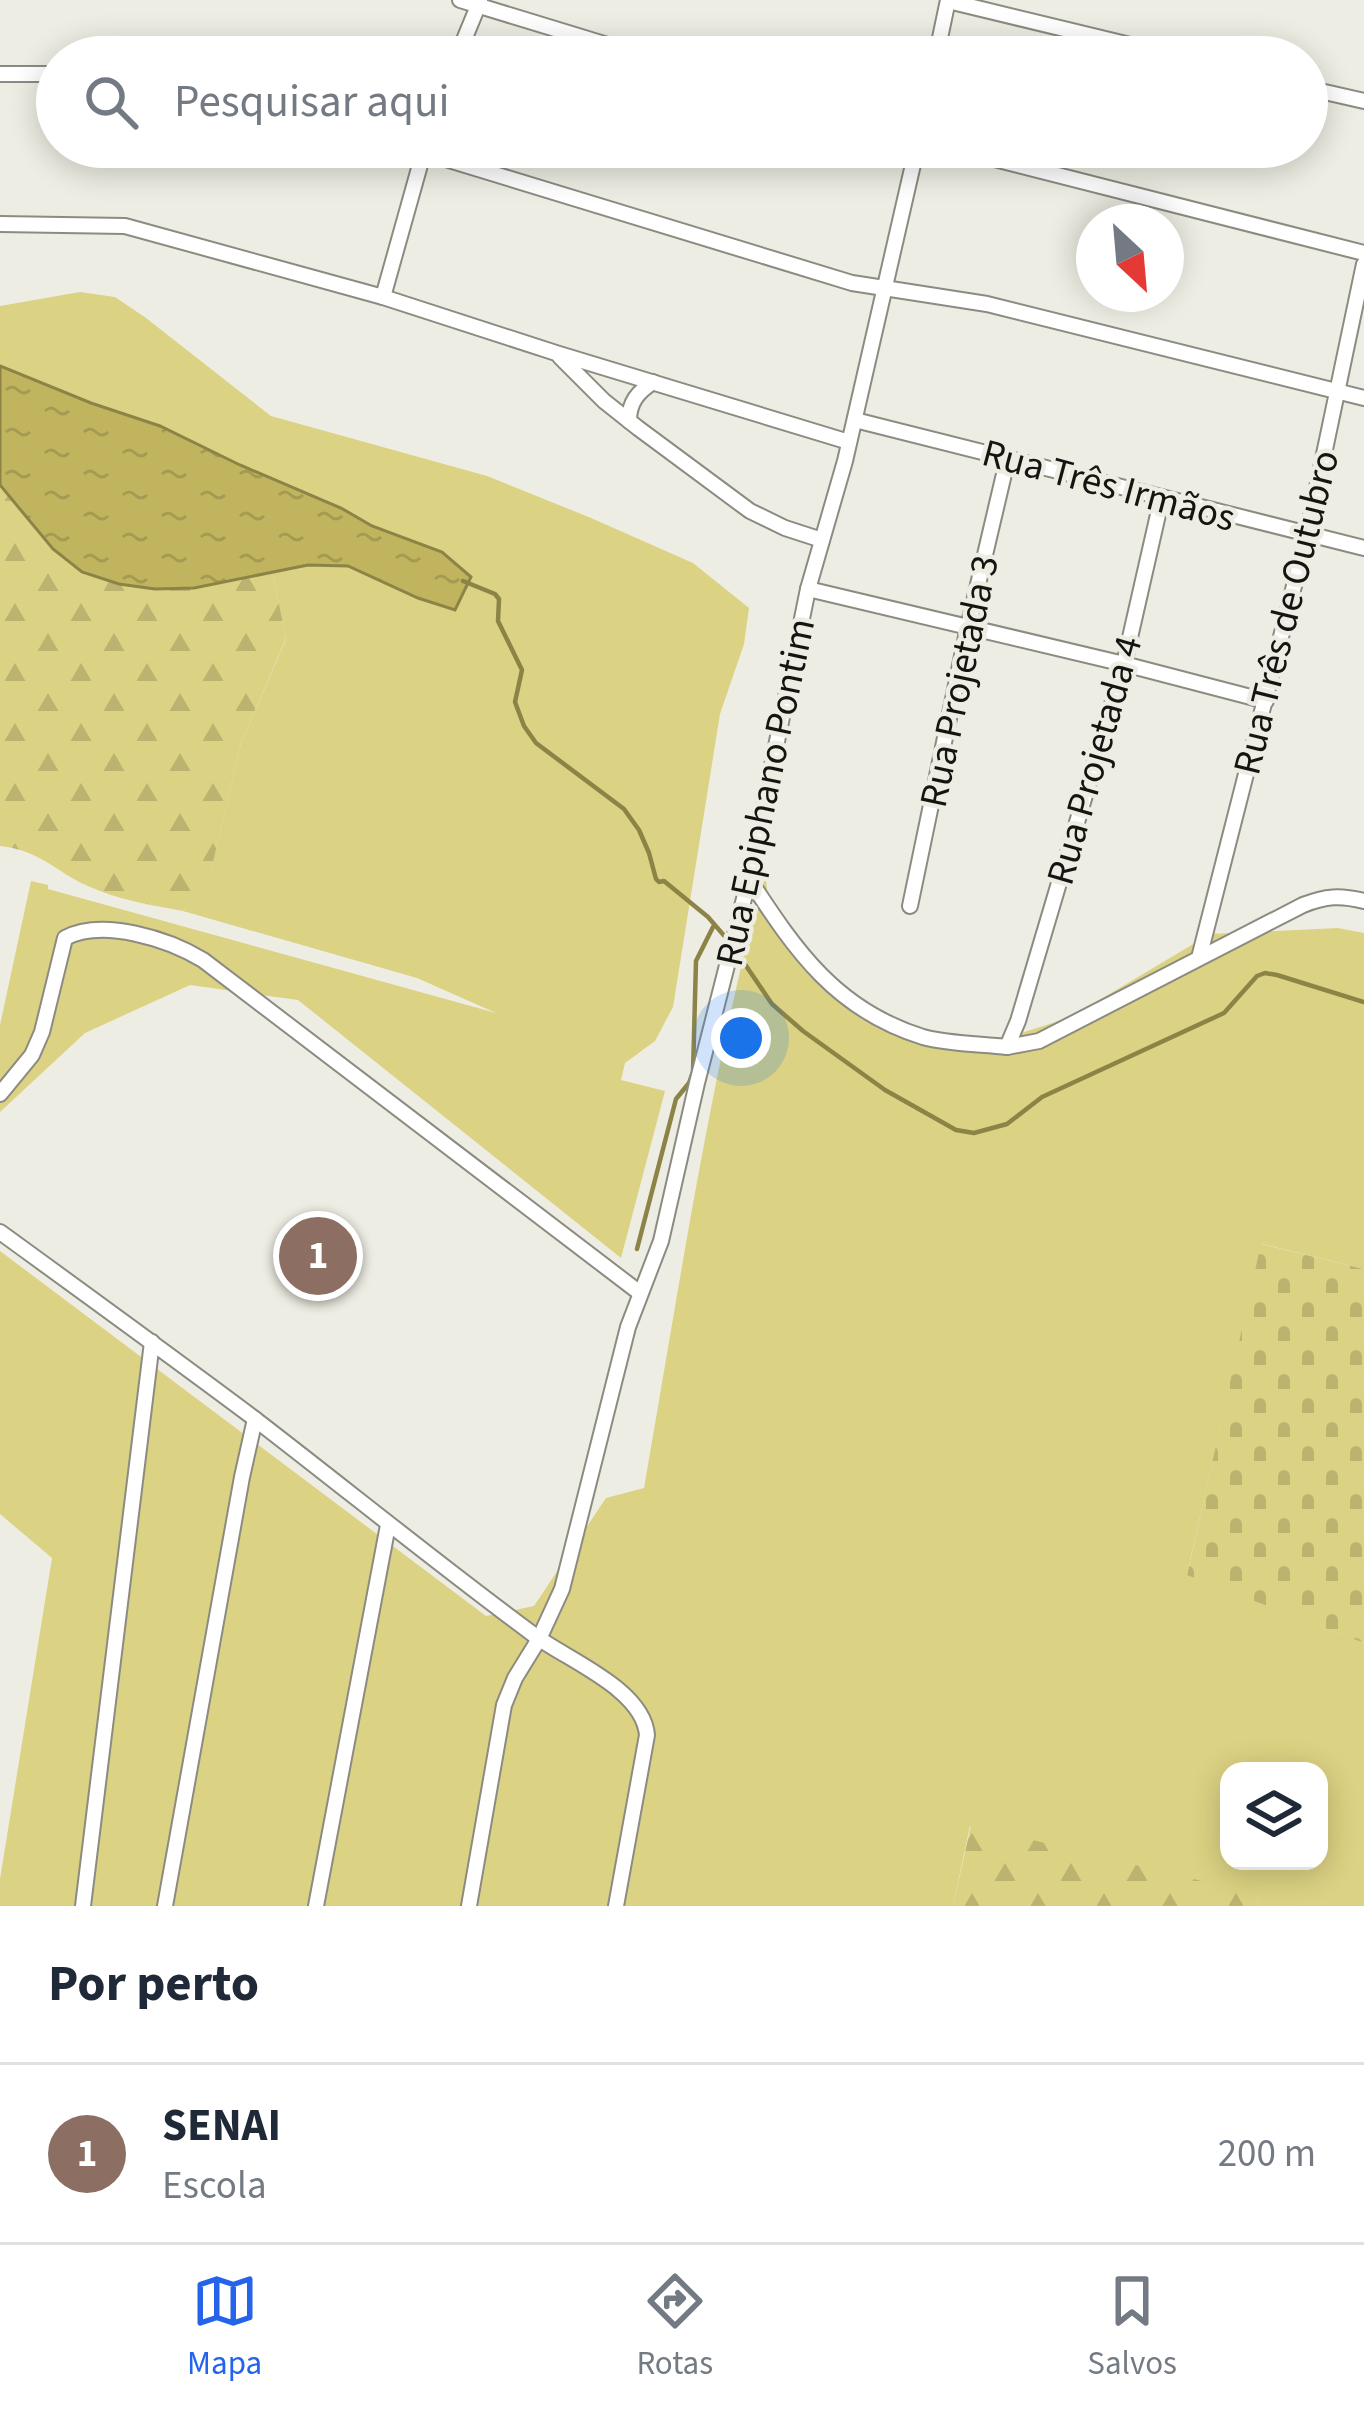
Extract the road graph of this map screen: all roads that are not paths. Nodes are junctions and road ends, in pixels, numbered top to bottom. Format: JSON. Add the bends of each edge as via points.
{"nodes":[{"id":1,"x":460,"y":0,"type":"edge"},
{"id":2,"x":948,"y":1,"type":"edge"},
{"id":3,"x":478,"y":2,"type":"edge"},
{"id":4,"x":465,"y":36,"type":"edge"},
{"id":5,"x":582,"y":36,"type":"edge"},
{"id":6,"x":940,"y":36,"type":"edge"},
{"id":7,"x":1093,"y":36,"type":"edge"},
{"id":8,"x":0,"y":74,"type":"edge"},
{"id":9,"x":36,"y":74,"type":"edge"},
{"id":10,"x":1328,"y":93,"type":"edge"},
{"id":11,"x":1364,"y":101,"type":"edge"},
{"id":12,"x":419,"y":168,"type":"edge"},
{"id":13,"x":484,"y":168,"type":"edge"},
{"id":14,"x":911,"y":168,"type":"edge"},
{"id":15,"x":1028,"y":168,"type":"edge"},
{"id":16,"x":0,"y":224,"type":"edge"},
{"id":17,"x":1364,"y":254,"type":"edge"},
{"id":18,"x":1364,"y":264,"type":"edge"},
{"id":19,"x":885,"y":287,"type":"junction"},
{"id":20,"x":383,"y":297,"type":"junction"},
{"id":21,"x":556,"y":353,"type":"junction"},
{"id":22,"x":653,"y":382,"type":"junction"},
{"id":23,"x":1337,"y":392,"type":"junction"},
{"id":24,"x":1364,"y":398,"type":"edge"},
{"id":25,"x":855,"y":420,"type":"junction"},
{"id":26,"x":628,"y":421,"type":"junction"},
{"id":27,"x":849,"y":442,"type":"junction"},
{"id":28,"x":1008,"y":457,"type":"junction"},
{"id":29,"x":1162,"y":497,"type":"junction"},
{"id":30,"x":1307,"y":535,"type":"junction"},
{"id":31,"x":822,"y":540,"type":"junction"},
{"id":32,"x":1364,"y":548,"type":"edge"},
{"id":33,"x":808,"y":590,"type":"junction"},
{"id":34,"x":968,"y":627,"type":"junction"},
{"id":35,"x":1124,"y":664,"type":"junction"},
{"id":36,"x":1266,"y":701,"type":"junction"},
{"id":37,"x":749,"y":879,"type":"junction"},
{"id":38,"x":1364,"y":902,"type":"edge"},
{"id":39,"x":910,"y":906,"type":"dead end"},
{"id":40,"x":1199,"y":958,"type":"junction"},
{"id":41,"x":1006,"y":1047,"type":"junction"},
{"id":42,"x":0,"y":1094,"type":"edge"},
{"id":43,"x":0,"y":1232,"type":"edge"},
{"id":44,"x":640,"y":1293,"type":"junction"},
{"id":45,"x":152,"y":1342,"type":"junction"},
{"id":46,"x":255,"y":1419,"type":"junction"},
{"id":47,"x":388,"y":1525,"type":"junction"},
{"id":48,"x":539,"y":1639,"type":"junction"},
{"id":49,"x":83,"y":1906,"type":"edge"},
{"id":50,"x":165,"y":1906,"type":"edge"},
{"id":51,"x":316,"y":1906,"type":"edge"},
{"id":52,"x":469,"y":1906,"type":"edge"},
{"id":53,"x":616,"y":1906,"type":"edge"}],
"edges":[{"from":1,"to":3,"type":"street"},
{"from":2,"to":6,"type":"street"},
{"from":2,"to":7,"type":"street"},
{"from":3,"to":4,"type":"street"},
{"from":3,"to":5,"type":"street"},
{"from":8,"to":9,"type":"street"},
{"from":10,"to":11,"type":"street"},
{"from":12,"to":20,"type":"street"},
{"from":13,"to":19,"type":"street","via":[[815,273]]},
{"from":14,"to":19,"type":"street","name":"Rua Epiphano Pontim"},
{"from":15,"to":17,"type":"street"},
{"from":16,"to":20,"type":"street","via":[[125,226]]},
{"from":18,"to":23,"type":"street","name":"Rua Três de Outubro"},
{"from":19,"to":23,"type":"street","via":[[987,304]]},
{"from":19,"to":25,"type":"street","name":"Rua Epiphano Pontim"},
{"from":20,"to":21,"type":"street"},
{"from":21,"to":22,"type":"street"},
{"from":21,"to":26,"type":"street"},
{"from":22,"to":26,"type":"street","via":[[635,397]]},
{"from":22,"to":27,"type":"street"},
{"from":23,"to":24,"type":"street"},
{"from":23,"to":30,"type":"street","name":"Rua Três de Outubro"},
{"from":25,"to":27,"type":"street","name":"Rua Epiphano Pontim"},
{"from":25,"to":28,"type":"street","name":"Rua Três Irmãos"},
{"from":26,"to":31,"type":"street","via":[[750,511]]},
{"from":27,"to":31,"type":"street","name":"Rua Epiphano Pontim"},
{"from":28,"to":29,"type":"street","name":"Rua Três Irmãos"},
{"from":28,"to":34,"type":"street","name":"Rua Projetada 3"},
{"from":29,"to":30,"type":"street","name":"Rua Três Irmãos"},
{"from":29,"to":35,"type":"street","name":"Rua Projetada 4"},
{"from":30,"to":32,"type":"street","name":"Rua Três Irmãos"},
{"from":30,"to":36,"type":"street","name":"Rua Três de Outubro"},
{"from":31,"to":33,"type":"street","name":"Rua Epiphano Pontim"},
{"from":33,"to":34,"type":"street"},
{"from":33,"to":37,"type":"street","name":"Rua Epiphano Pontim"},
{"from":34,"to":35,"type":"street"},
{"from":34,"to":39,"type":"street","name":"Rua Projetada 3"},
{"from":35,"to":36,"type":"street"},
{"from":35,"to":41,"type":"street","name":"Rua Projetada 4"},
{"from":36,"to":40,"type":"street","name":"Rua Três de Outubro"},
{"from":37,"to":41,"type":"street","via":[[834,991],[862,1011],[927,1038]]},
{"from":37,"to":44,"type":"street","name":"Rua Epiphano Pontim","via":[[662,1240]]},
{"from":38,"to":40,"type":"street","via":[[1318,898]]},
{"from":40,"to":41,"type":"street","via":[[1039,1041]]},
{"from":42,"to":44,"type":"street","via":[[42,1032],[65,938],[97,929],[160,939],[203,960]]},
{"from":43,"to":45,"type":"street"},
{"from":44,"to":48,"type":"street","name":"Rua Epiphano Pontim","via":[[562,1589]]},
{"from":45,"to":46,"type":"street"},
{"from":45,"to":49,"type":"street"},
{"from":46,"to":47,"type":"street"},
{"from":46,"to":50,"type":"street"},
{"from":47,"to":48,"type":"street"},
{"from":47,"to":51,"type":"street"},
{"from":48,"to":52,"type":"street","name":"Rua Epiphano Pontim","via":[[504,1705]]},
{"from":48,"to":53,"type":"street","via":[[623,1693],[646,1721]]}]}
